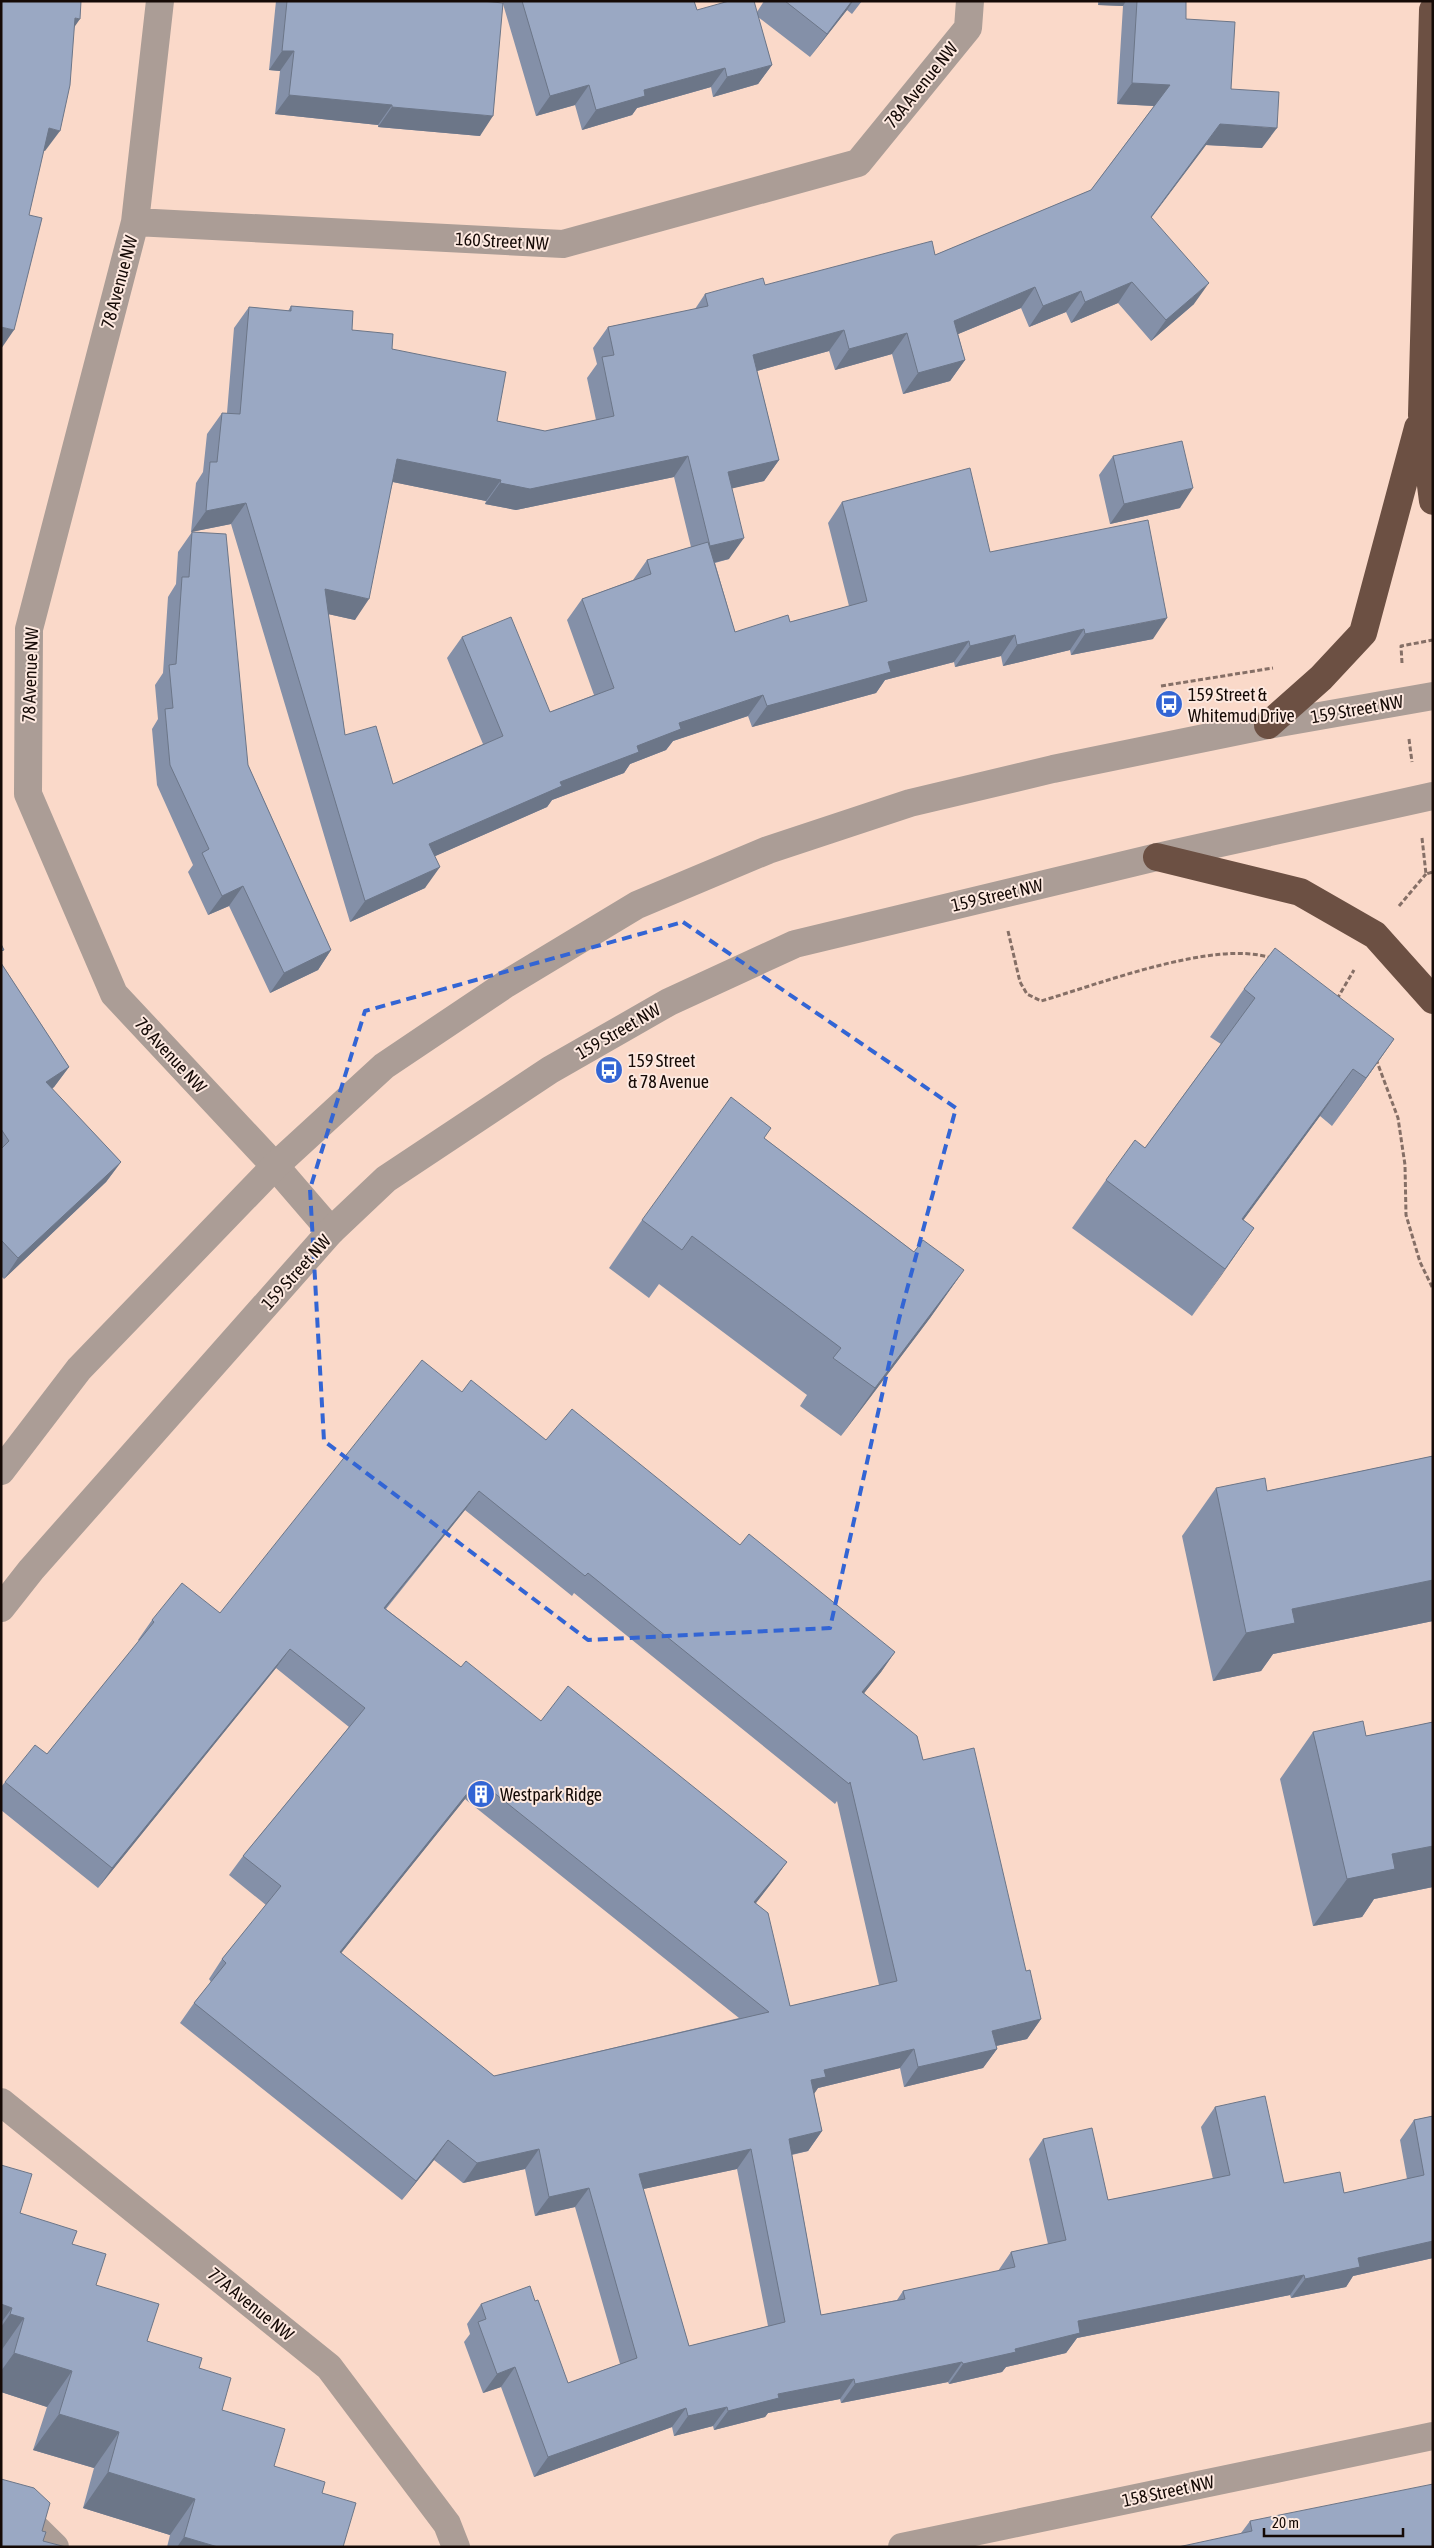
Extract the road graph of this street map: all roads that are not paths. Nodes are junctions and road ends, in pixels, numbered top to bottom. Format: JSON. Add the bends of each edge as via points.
{"nodes":[{"id":1,"x":160,"y":1,"type":"edge"},
{"id":2,"x":970,"y":1,"type":"edge"},
{"id":3,"x":1433,"y":10,"type":"edge"},
{"id":4,"x":858,"y":163,"type":"joint"},
{"id":5,"x":135,"y":222,"type":"junction"},
{"id":6,"x":1422,"y":415,"type":"junction"},
{"id":7,"x":1433,"y":501,"type":"edge"},
{"id":8,"x":1433,"y":696,"type":"edge"},
{"id":9,"x":1268,"y":725,"type":"junction"},
{"id":10,"x":1425,"y":797,"type":"edge"},
{"id":11,"x":1157,"y":857,"type":"junction"},
{"id":12,"x":1433,"y":1000,"type":"edge"},
{"id":13,"x":275,"y":1166,"type":"junction"},
{"id":14,"x":331,"y":1231,"type":"junction"},
{"id":15,"x":1,"y":1471,"type":"edge"},
{"id":16,"x":1,"y":1608,"type":"edge"},
{"id":17,"x":1,"y":2102,"type":"edge"},
{"id":18,"x":1433,"y":2436,"type":"edge"},
{"id":19,"x":1,"y":2494,"type":"edge"},
{"id":20,"x":55,"y":2547,"type":"edge"},
{"id":21,"x":456,"y":2547,"type":"edge"},
{"id":22,"x":902,"y":2547,"type":"edge"}],
"edges":[{"from":1,"to":5,"type":"street","name":"78 Avenue NW"},
{"from":2,"to":4,"type":"street","name":"78A Avenue NW","via":[[968,28]]},
{"from":3,"to":6,"type":"highway"},
{"from":4,"to":5,"type":"street","name":"160 Street NW","via":[[563,244]]},
{"from":5,"to":13,"type":"street","name":"78 Avenue NW","via":[[29,629],[28,794],[114,994]]},
{"from":6,"to":7,"type":"highway"},
{"from":6,"to":9,"type":"highway","via":[[1363,633],[1321,678]]},
{"from":8,"to":9,"type":"street","name":"159 Street NW"},
{"from":9,"to":13,"type":"street","name":"159 Street NW","via":[[1053,769],[910,803],[768,850],[637,905],[506,984],[384,1066]]},
{"from":10,"to":11,"type":"street","name":"159 Street NW"},
{"from":11,"to":12,"type":"highway","via":[[1300,892],[1375,935]]},
{"from":11,"to":14,"type":"street","name":"159 Street NW","via":[[794,944],[669,1002],[550,1070],[386,1179]]},
{"from":13,"to":14,"type":"street","name":"78 Avenue NW"},
{"from":13,"to":15,"type":"street","name":"159 Street NW","via":[[79,1369]]},
{"from":14,"to":16,"type":"street","name":"159 Street NW"},
{"from":17,"to":21,"type":"street","name":"77A Avenue NW","via":[[329,2367],[447,2524]]},
{"from":18,"to":22,"type":"street","name":"158 Street NW"},
{"from":19,"to":20,"type":"street"}]}
